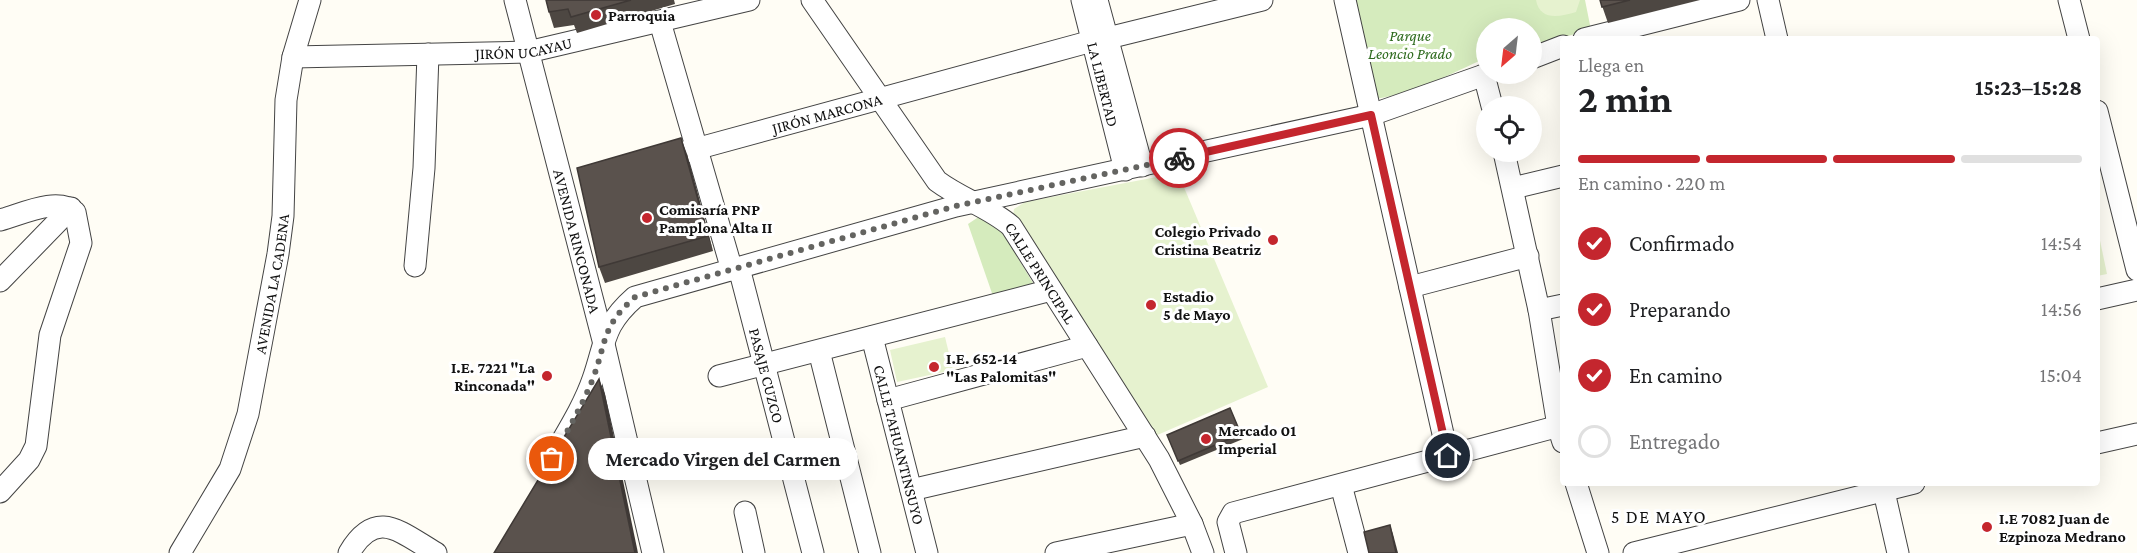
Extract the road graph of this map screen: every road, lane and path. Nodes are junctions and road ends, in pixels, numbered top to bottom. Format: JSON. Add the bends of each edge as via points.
{"nodes":[{"id":1,"x":310,"y":0,"type":"edge"},
{"id":2,"x":515,"y":0,"type":"edge"},
{"id":3,"x":749,"y":0,"type":"edge"},
{"id":4,"x":812,"y":0,"type":"edge"},
{"id":5,"x":1082,"y":0,"type":"edge"},
{"id":6,"x":1097,"y":0,"type":"edge"},
{"id":7,"x":1262,"y":0,"type":"edge"},
{"id":8,"x":1345,"y":0,"type":"edge"},
{"id":9,"x":1739,"y":0,"type":"edge"},
{"id":10,"x":1768,"y":0,"type":"edge"},
{"id":11,"x":2069,"y":0,"type":"edge"},
{"id":12,"x":660,"y":22,"type":"junction"},
{"id":13,"x":1596,"y":36,"type":"edge"},
{"id":14,"x":1776,"y":36,"type":"edge"},
{"id":15,"x":2078,"y":36,"type":"edge"},
{"id":16,"x":1100,"y":39,"type":"junction"},
{"id":17,"x":1560,"y":47,"type":"edge"},
{"id":18,"x":528,"y":52,"type":"junction"},
{"id":19,"x":428,"y":54,"type":"junction"},
{"id":20,"x":1542,"y":54,"type":"edge"},
{"id":21,"x":293,"y":57,"type":"junction"},
{"id":22,"x":1476,"y":78,"type":"edge"},
{"id":23,"x":880,"y":98,"type":"junction"},
{"id":24,"x":1371,"y":115,"type":"junction"},
{"id":25,"x":2100,"y":134,"type":"edge"},
{"id":26,"x":696,"y":148,"type":"junction"},
{"id":27,"x":1506,"y":162,"type":"edge"},
{"id":28,"x":641,"y":164,"type":"edge"},
{"id":29,"x":1133,"y":168,"type":"junction"},
{"id":30,"x":1560,"y":177,"type":"edge"},
{"id":31,"x":585,"y":179,"type":"edge"},
{"id":32,"x":2106,"y":180,"type":"edge"},
{"id":33,"x":563,"y":185,"type":"junction"},
{"id":34,"x":1513,"y":188,"type":"junction"},
{"id":35,"x":975,"y":202,"type":"junction"},
{"id":36,"x":71,"y":208,"type":"junction"},
{"id":37,"x":0,"y":220,"type":"edge"},
{"id":38,"x":1527,"y":256,"type":"junction"},
{"id":39,"x":415,"y":266,"type":"dead end"},
{"id":40,"x":735,"y":269,"type":"junction"},
{"id":41,"x":2137,"y":270,"type":"edge"},
{"id":42,"x":4,"y":274,"type":"edge"},
{"id":43,"x":1410,"y":287,"type":"junction"},
{"id":44,"x":1051,"y":290,"type":"junction"},
{"id":45,"x":2137,"y":290,"type":"edge"},
{"id":46,"x":2100,"y":298,"type":"edge"},
{"id":47,"x":1560,"y":306,"type":"edge"},
{"id":48,"x":1539,"y":310,"type":"junction"},
{"id":49,"x":872,"y":337,"type":"junction"},
{"id":50,"x":603,"y":340,"type":"junction"},
{"id":51,"x":1087,"y":346,"type":"junction"},
{"id":52,"x":819,"y":351,"type":"junction"},
{"id":53,"x":764,"y":365,"type":"junction"},
{"id":54,"x":719,"y":376,"type":"dead end"},
{"id":55,"x":888,"y":400,"type":"junction"},
{"id":56,"x":1560,"y":426,"type":"edge"},
{"id":57,"x":1560,"y":431,"type":"edge"},
{"id":58,"x":2137,"y":434,"type":"edge"},
{"id":59,"x":1145,"y":436,"type":"junction"},
{"id":60,"x":2100,"y":442,"type":"edge"},
{"id":61,"x":1448,"y":456,"type":"junction"},
{"id":62,"x":539,"y":483,"type":"edge"},
{"id":63,"x":1341,"y":485,"type":"junction"},
{"id":64,"x":1577,"y":486,"type":"edge"},
{"id":65,"x":1883,"y":486,"type":"edge"},
{"id":66,"x":910,"y":489,"type":"junction"},
{"id":67,"x":0,"y":492,"type":"edge"},
{"id":68,"x":745,"y":512,"type":"dead end"},
{"id":69,"x":1192,"y":524,"type":"junction"},
{"id":70,"x":180,"y":553,"type":"edge"},
{"id":71,"x":349,"y":553,"type":"edge"},
{"id":72,"x":436,"y":553,"type":"edge"},
{"id":73,"x":653,"y":553,"type":"edge"},
{"id":74,"x":754,"y":553,"type":"edge"},
{"id":75,"x":813,"y":553,"type":"edge"},
{"id":76,"x":870,"y":553,"type":"edge"},
{"id":77,"x":927,"y":553,"type":"edge"},
{"id":78,"x":1056,"y":553,"type":"edge"},
{"id":79,"x":1203,"y":553,"type":"edge"},
{"id":80,"x":1236,"y":553,"type":"edge"},
{"id":81,"x":1359,"y":553,"type":"edge"},
{"id":82,"x":1598,"y":553,"type":"edge"},
{"id":83,"x":1634,"y":553,"type":"edge"},
{"id":84,"x":1898,"y":553,"type":"edge"}],
"edges":[{"from":1,"to":21,"type":"street","name":"AVENIDA LA CADENA"},
{"from":2,"to":18,"type":"street","name":"AVENIDA RINCONADA"},
{"from":3,"to":12,"type":"street","name":"JIRÓN UCAYAU"},
{"from":4,"to":23,"type":"street","name":"CALLE PRINCIPAL"},
{"from":5,"to":16,"type":"street","name":"LA LIBERTAD"},
{"from":6,"to":16,"type":"street","name":"LA LIBERTAD"},
{"from":7,"to":16,"type":"street","name":"JIRÓN MARCONA"},
{"from":8,"to":24,"type":"street"},
{"from":9,"to":13,"type":"street"},
{"from":10,"to":14,"type":"street"},
{"from":11,"to":15,"type":"street"},
{"from":12,"to":18,"type":"street","name":"JIRÓN UCAYAU"},
{"from":12,"to":26,"type":"street","name":"PASAJE CUZCO"},
{"from":16,"to":23,"type":"street","name":"JIRÓN MARCONA"},
{"from":16,"to":29,"type":"street","name":"LA LIBERTAD"},
{"from":17,"to":20,"type":"street"},
{"from":18,"to":19,"type":"street","name":"JIRÓN UCAYAU"},
{"from":18,"to":33,"type":"street","name":"AVENIDA RINCONADA"},
{"from":19,"to":21,"type":"street","name":"JIRÓN UCAYAU"},
{"from":19,"to":39,"type":"street"},
{"from":21,"to":70,"type":"street","name":"AVENIDA LA CADENA","via":[[285,100],[283,216],[248,414],[230,469]]},
{"from":22,"to":24,"type":"street"},
{"from":23,"to":26,"type":"street","name":"JIRÓN MARCONA"},
{"from":23,"to":35,"type":"street","name":"CALLE PRINCIPAL","via":[[937,181]]},
{"from":24,"to":29,"type":"street"},
{"from":24,"to":43,"type":"street"},
{"from":25,"to":32,"type":"street"},
{"from":26,"to":28,"type":"street","name":"JIRÓN MARCONA"},
{"from":26,"to":40,"type":"street","name":"PASAJE CUZCO"},
{"from":27,"to":34,"type":"street"},
{"from":29,"to":35,"type":"street"},
{"from":30,"to":34,"type":"street"},
{"from":31,"to":33,"type":"street"},
{"from":32,"to":41,"type":"street"},
{"from":33,"to":50,"type":"street","name":"AVENIDA RINCONADA"},
{"from":34,"to":38,"type":"street"},
{"from":35,"to":40,"type":"street"},
{"from":35,"to":44,"type":"street","name":"CALLE PRINCIPAL","via":[[1011,226]]},
{"from":36,"to":37,"type":"street","via":[[55,205]]},
{"from":36,"to":42,"type":"street"},
{"from":36,"to":67,"type":"street","via":[[81,243],[50,335],[36,446],[29,460]]},
{"from":38,"to":43,"type":"street"},
{"from":38,"to":48,"type":"street"},
{"from":40,"to":50,"type":"street","via":[[635,297],[618,312]]},
{"from":40,"to":53,"type":"street","name":"PASAJE CUZCO"},
{"from":43,"to":61,"type":"street"},
{"from":44,"to":49,"type":"street"},
{"from":44,"to":51,"type":"street","name":"CALLE PRINCIPAL"},
{"from":45,"to":46,"type":"street"},
{"from":47,"to":48,"type":"street"},
{"from":48,"to":56,"type":"street"},
{"from":49,"to":52,"type":"street"},
{"from":49,"to":55,"type":"street","name":"CALLE TAHUANTINSUYO"},
{"from":50,"to":62,"type":"street","via":[[583,403]]},
{"from":50,"to":73,"type":"street","name":"AVENIDA RINCONADA"},
{"from":51,"to":55,"type":"street"},
{"from":51,"to":59,"type":"street","name":"CALLE PRINCIPAL"},
{"from":52,"to":53,"type":"street"},
{"from":52,"to":76,"type":"street"},
{"from":53,"to":54,"type":"street"},
{"from":53,"to":75,"type":"street","name":"PASAJE CUZCO"},
{"from":55,"to":66,"type":"street","name":"CALLE TAHUANTINSUYO"},
{"from":57,"to":61,"type":"street"},
{"from":58,"to":60,"type":"street"},
{"from":59,"to":66,"type":"street"},
{"from":59,"to":69,"type":"street","name":"CALLE PRINCIPAL"},
{"from":61,"to":63,"type":"street"},
{"from":63,"to":80,"type":"street","via":[[1233,513],[1228,522]]},
{"from":63,"to":81,"type":"street"},
{"from":64,"to":82,"type":"street"},
{"from":65,"to":83,"type":"street"},
{"from":65,"to":84,"type":"street"},
{"from":66,"to":77,"type":"street","name":"CALLE TAHUANTINSUYO"},
{"from":68,"to":74,"type":"street"},
{"from":69,"to":78,"type":"street"},
{"from":69,"to":79,"type":"street","name":"CALLE PRINCIPAL"},
{"from":71,"to":72,"type":"street","via":[[364,531],[379,526],[396,530]]}]}
